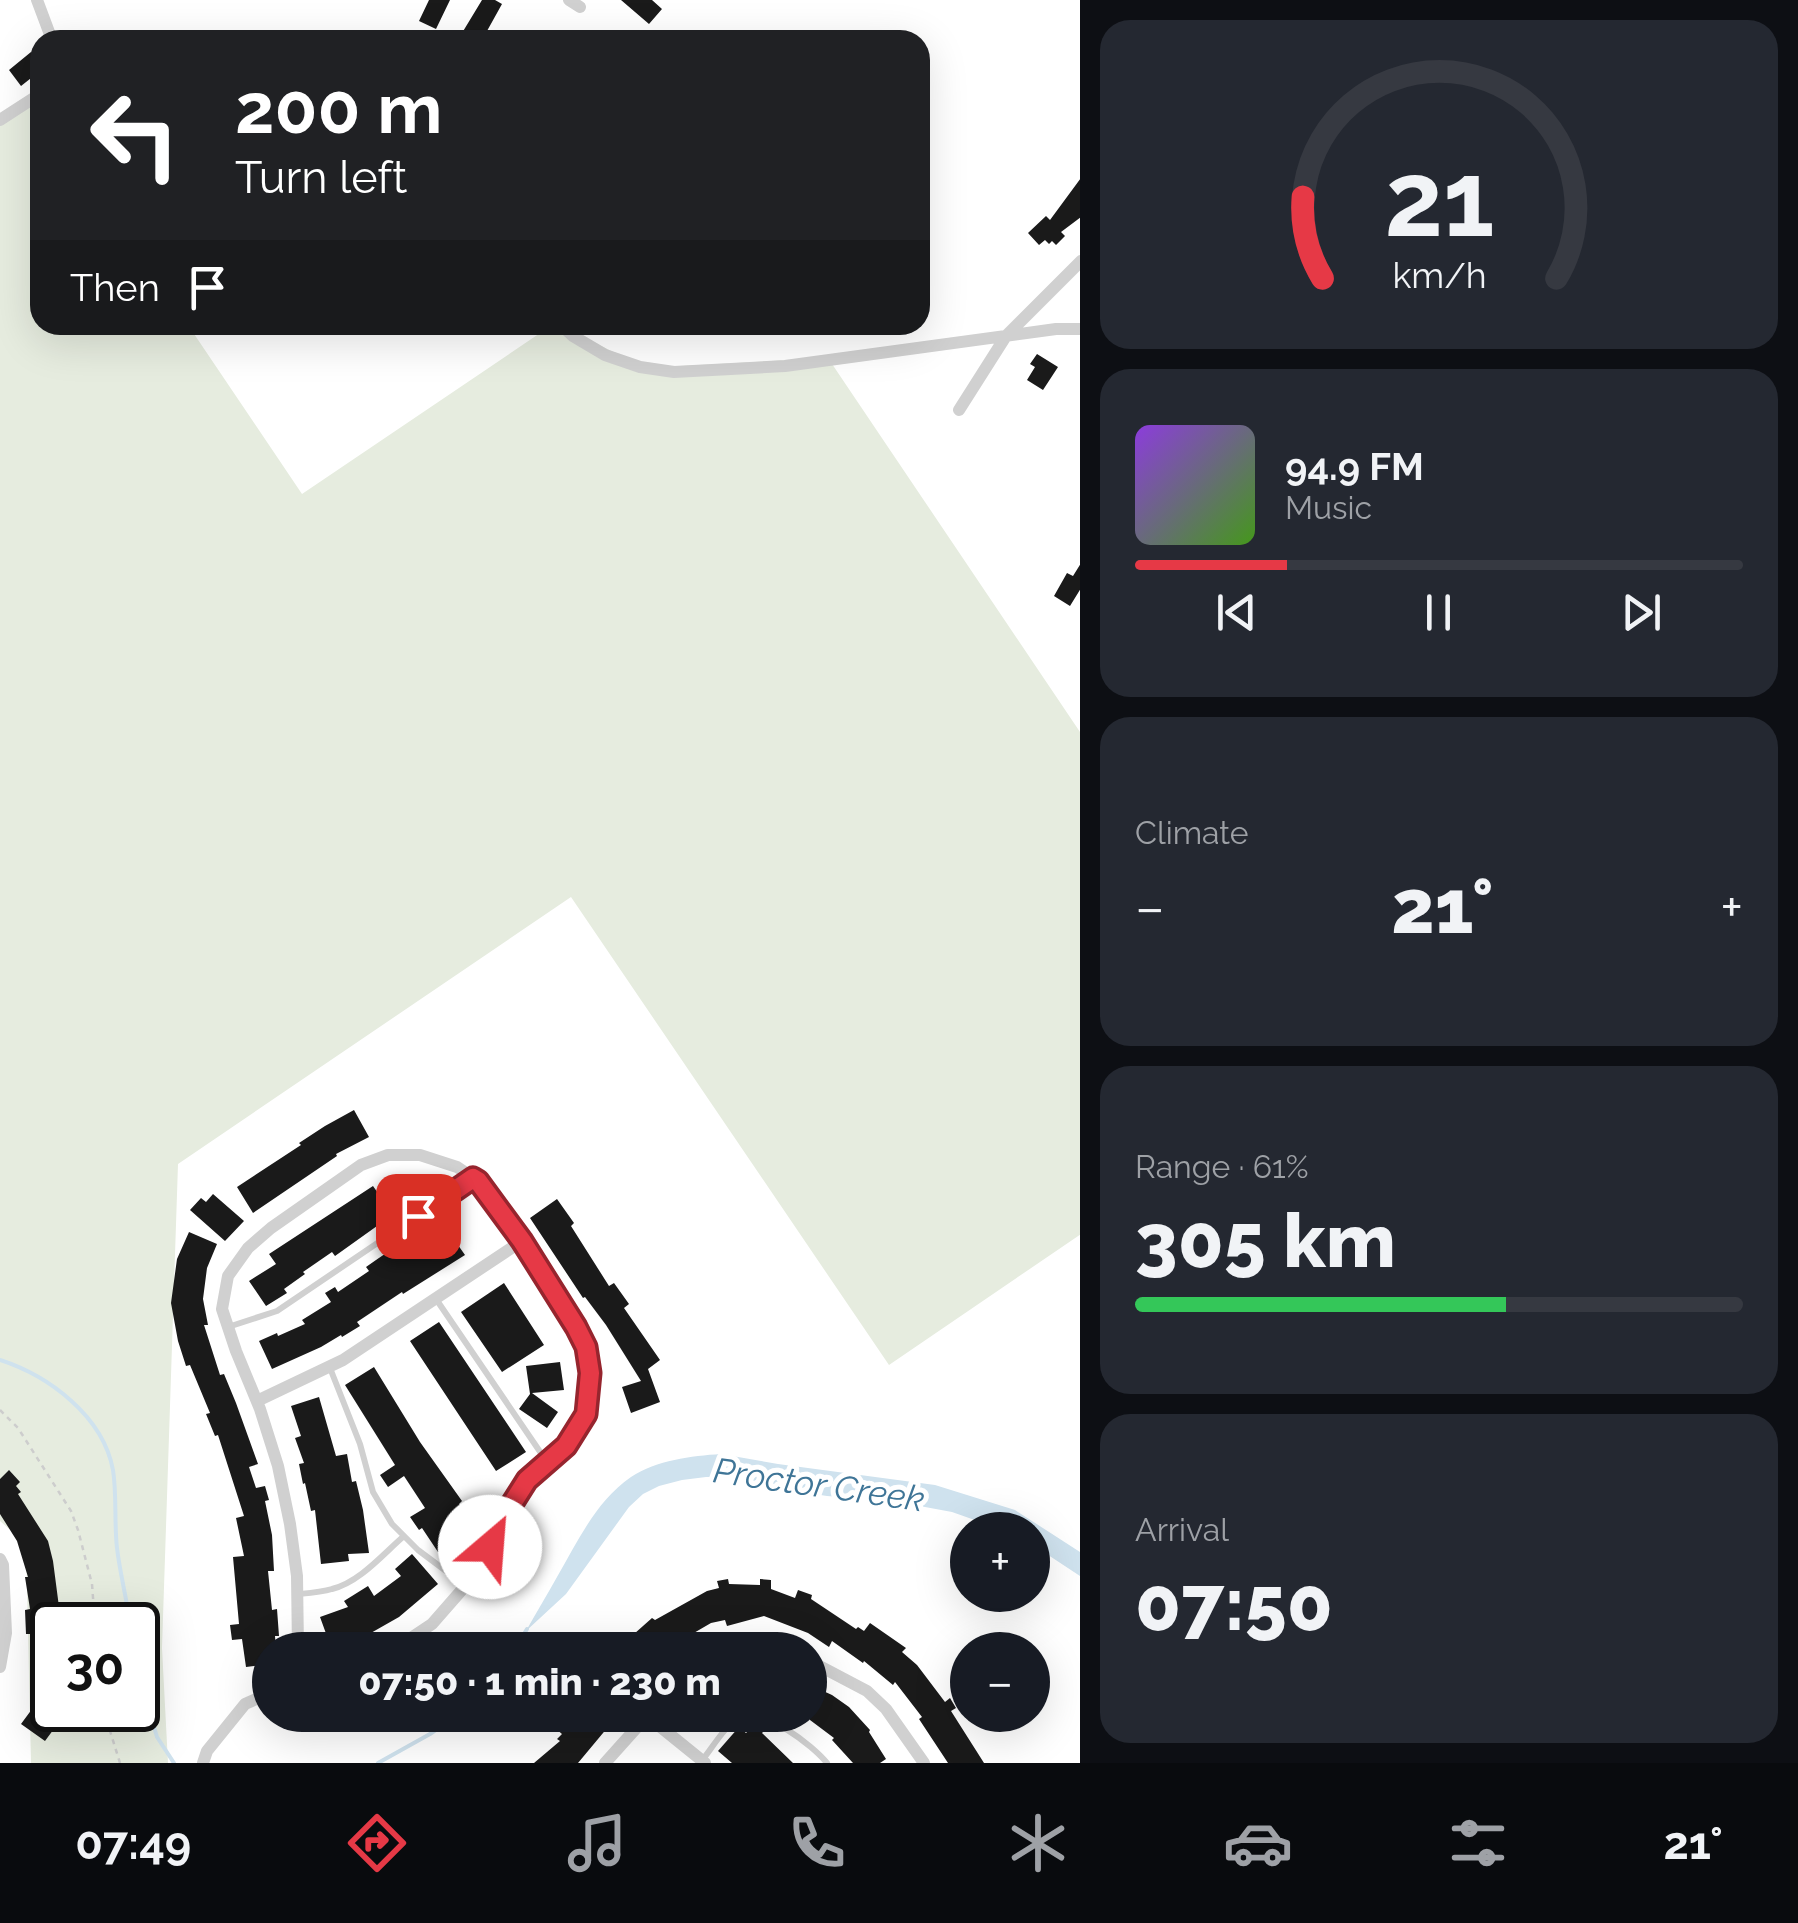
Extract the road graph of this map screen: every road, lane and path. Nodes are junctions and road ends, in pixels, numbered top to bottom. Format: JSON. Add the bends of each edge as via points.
{"nodes":[{"id":1,"x":37,"y":0,"type":"edge"},
{"id":2,"x":48,"y":30,"type":"edge"},
{"id":3,"x":30,"y":100,"type":"edge"},
{"id":4,"x":0,"y":120,"type":"edge"},
{"id":5,"x":1080,"y":261,"type":"edge"},
{"id":6,"x":1080,"y":328,"type":"edge"},
{"id":7,"x":572,"y":335,"type":"edge"},
{"id":8,"x":1006,"y":336,"type":"junction"},
{"id":9,"x":959,"y":410,"type":"dead end"},
{"id":10,"x":473,"y":1178,"type":"junction"},
{"id":11,"x":522,"y":1241,"type":"junction"},
{"id":12,"x":436,"y":1298,"type":"junction"},
{"id":13,"x":228,"y":1327,"type":"junction"},
{"id":14,"x":330,"y":1366,"type":"junction"},
{"id":15,"x":256,"y":1400,"type":"junction"},
{"id":16,"x":0,"y":1410,"type":"edge"},
{"id":17,"x":547,"y":1462,"type":"junction"},
{"id":18,"x":404,"y":1536,"type":"junction"},
{"id":19,"x":0,"y":1558,"type":"edge"},
{"id":20,"x":466,"y":1586,"type":"junction"},
{"id":21,"x":297,"y":1595,"type":"junction"},
{"id":22,"x":93,"y":1602,"type":"edge"},
{"id":23,"x":298,"y":1632,"type":"edge"},
{"id":24,"x":422,"y":1632,"type":"edge"},
{"id":25,"x":0,"y":1667,"type":"edge"},
{"id":26,"x":827,"y":1670,"type":"edge"},
{"id":27,"x":252,"y":1701,"type":"edge"},
{"id":28,"x":111,"y":1732,"type":"edge"},
{"id":29,"x":633,"y":1732,"type":"edge"},
{"id":30,"x":666,"y":1732,"type":"edge"},
{"id":31,"x":702,"y":1762,"type":"edge"},
{"id":32,"x":120,"y":1763,"type":"edge"},
{"id":33,"x":204,"y":1763,"type":"edge"},
{"id":34,"x":605,"y":1763,"type":"edge"},
{"id":35,"x":827,"y":1763,"type":"edge"},
{"id":36,"x":924,"y":1763,"type":"edge"}],
"edges":[{"from":1,"to":2,"type":"street"},
{"from":3,"to":4,"type":"street"},
{"from":5,"to":8,"type":"street"},
{"from":6,"to":8,"type":"street"},
{"from":7,"to":8,"type":"street","via":[[640,367],[674,372],[785,366]]},
{"from":8,"to":9,"type":"street"},
{"from":10,"to":11,"type":"street"},
{"from":10,"to":13,"type":"lane","via":[[277,1311]]},
{"from":10,"to":13,"type":"street","via":[[420,1155],[388,1155],[361,1165],[248,1248],[228,1276],[222,1309]]},
{"from":11,"to":12,"type":"street"},
{"from":11,"to":17,"type":"street","via":[[576,1327],[590,1373],[586,1414]]},
{"from":12,"to":14,"type":"street"},
{"from":12,"to":17,"type":"lane"},
{"from":13,"to":15,"type":"street"},
{"from":14,"to":15,"type":"street"},
{"from":14,"to":18,"type":"lane","via":[[373,1492]]},
{"from":15,"to":21,"type":"street","via":[[278,1466]]},
{"from":16,"to":22,"type":"path","via":[[71,1511]]},
{"from":17,"to":20,"type":"street","via":[[527,1480]]},
{"from":18,"to":20,"type":"lane"},
{"from":18,"to":21,"type":"lane","via":[[345,1584]]},
{"from":19,"to":25,"type":"street","via":[[6,1633]]},
{"from":20,"to":24,"type":"street"},
{"from":21,"to":23,"type":"street"},
{"from":26,"to":36,"type":"street","via":[[867,1690]]},
{"from":27,"to":33,"type":"street","via":[[206,1751]]},
{"from":28,"to":32,"type":"path"},
{"from":29,"to":34,"type":"street"},
{"from":30,"to":31,"type":"street"},
{"from":31,"to":35,"type":"lane","via":[[738,1718],[753,1715],[796,1734]]}]}
